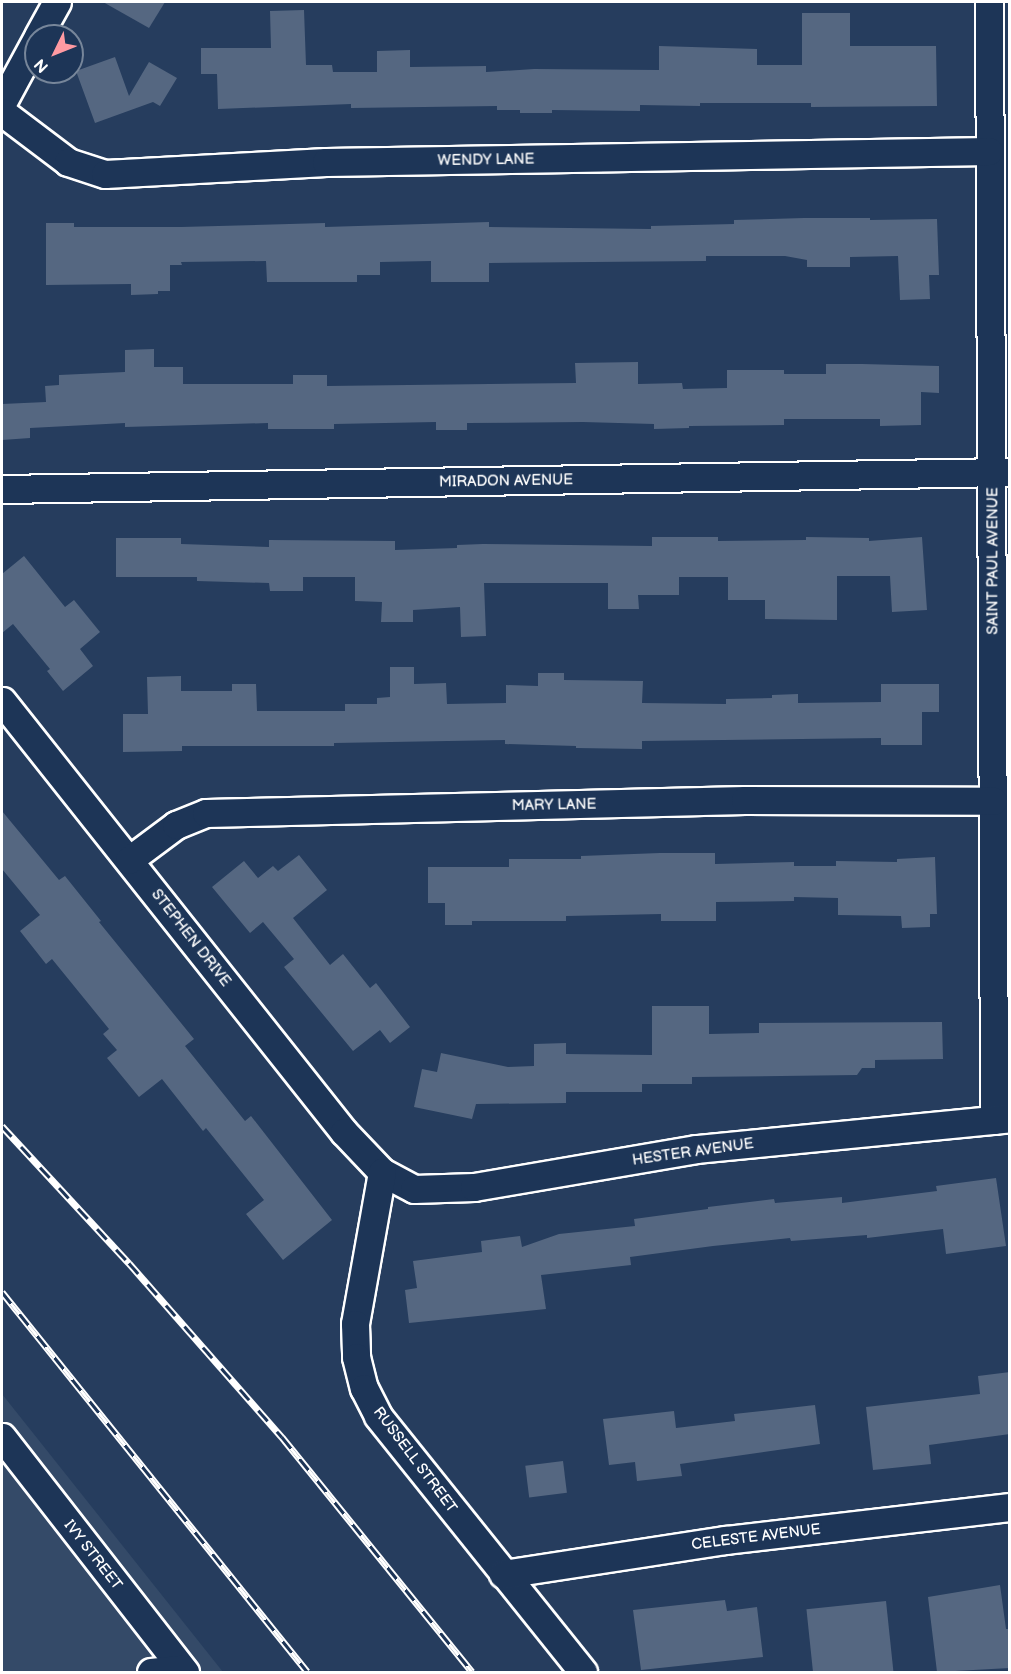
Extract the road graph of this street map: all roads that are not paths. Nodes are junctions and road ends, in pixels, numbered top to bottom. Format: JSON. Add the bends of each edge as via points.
{"nodes":[{"id":1,"x":57,"y":2,"type":"edge"},
{"id":2,"x":988,"y":2,"type":"edge"},
{"id":3,"x":45,"y":24,"type":"edge"},
{"id":4,"x":24,"y":62,"type":"edge"},
{"id":5,"x":2,"y":102,"type":"edge"},
{"id":6,"x":2,"y":112,"type":"edge"},
{"id":7,"x":989,"y":151,"type":"junction"},
{"id":8,"x":1001,"y":472,"type":"edge"},
{"id":9,"x":2,"y":489,"type":"edge"},
{"id":10,"x":2,"y":701,"type":"edge"},
{"id":11,"x":993,"y":801,"type":"junction"},
{"id":12,"x":129,"y":860,"type":"junction"},
{"id":13,"x":1002,"y":1119,"type":"edge"},
{"id":14,"x":382,"y":1172,"type":"junction"},
{"id":15,"x":2,"y":1437,"type":"edge"},
{"id":16,"x":1010,"y":1507,"type":"edge"},
{"id":17,"x":503,"y":1574,"type":"junction"},
{"id":18,"x":184,"y":1671,"type":"edge"},
{"id":19,"x":151,"y":1672,"type":"edge"},
{"id":20,"x":583,"y":1672,"type":"edge"}],
"edges":[{"from":1,"to":3,"type":"street"},
{"from":2,"to":7,"type":"street","name":"SAINT PAUL AVENUE"},
{"from":4,"to":5,"type":"street"},
{"from":6,"to":7,"type":"street","name":"WENDY LANE","via":[[68,162],[105,174],[326,162]]},
{"from":7,"to":8,"type":"street","name":"SAINT PAUL AVENUE"},
{"from":8,"to":9,"type":"street","name":"MIRADON AVENUE"},
{"from":8,"to":11,"type":"street","name":"SAINT PAUL AVENUE"},
{"from":10,"to":12,"type":"street","name":"STEPHEN DRIVE"},
{"from":11,"to":12,"type":"street","name":"MARY LANE","via":[[745,800],[206,813],[176,825]]},
{"from":11,"to":13,"type":"street","name":"SAINT PAUL AVENUE"},
{"from":12,"to":14,"type":"street","name":"STEPHEN DRIVE","via":[[344,1132]]},
{"from":13,"to":14,"type":"street","name":"HESTER AVENUE","via":[[696,1149],[474,1187],[414,1189]]},
{"from":14,"to":17,"type":"street","name":"RUSSELL STREET","via":[[355,1324],[356,1357],[364,1388],[378,1416]]},
{"from":15,"to":18,"type":"street","name":"IVY STREET"},
{"from":16,"to":17,"type":"street","name":"CELESTE AVENUE","via":[[725,1540]]},
{"from":17,"to":20,"type":"street","name":"RUSSELL STREET"},
{"from":18,"to":19,"type":"street"}]}
